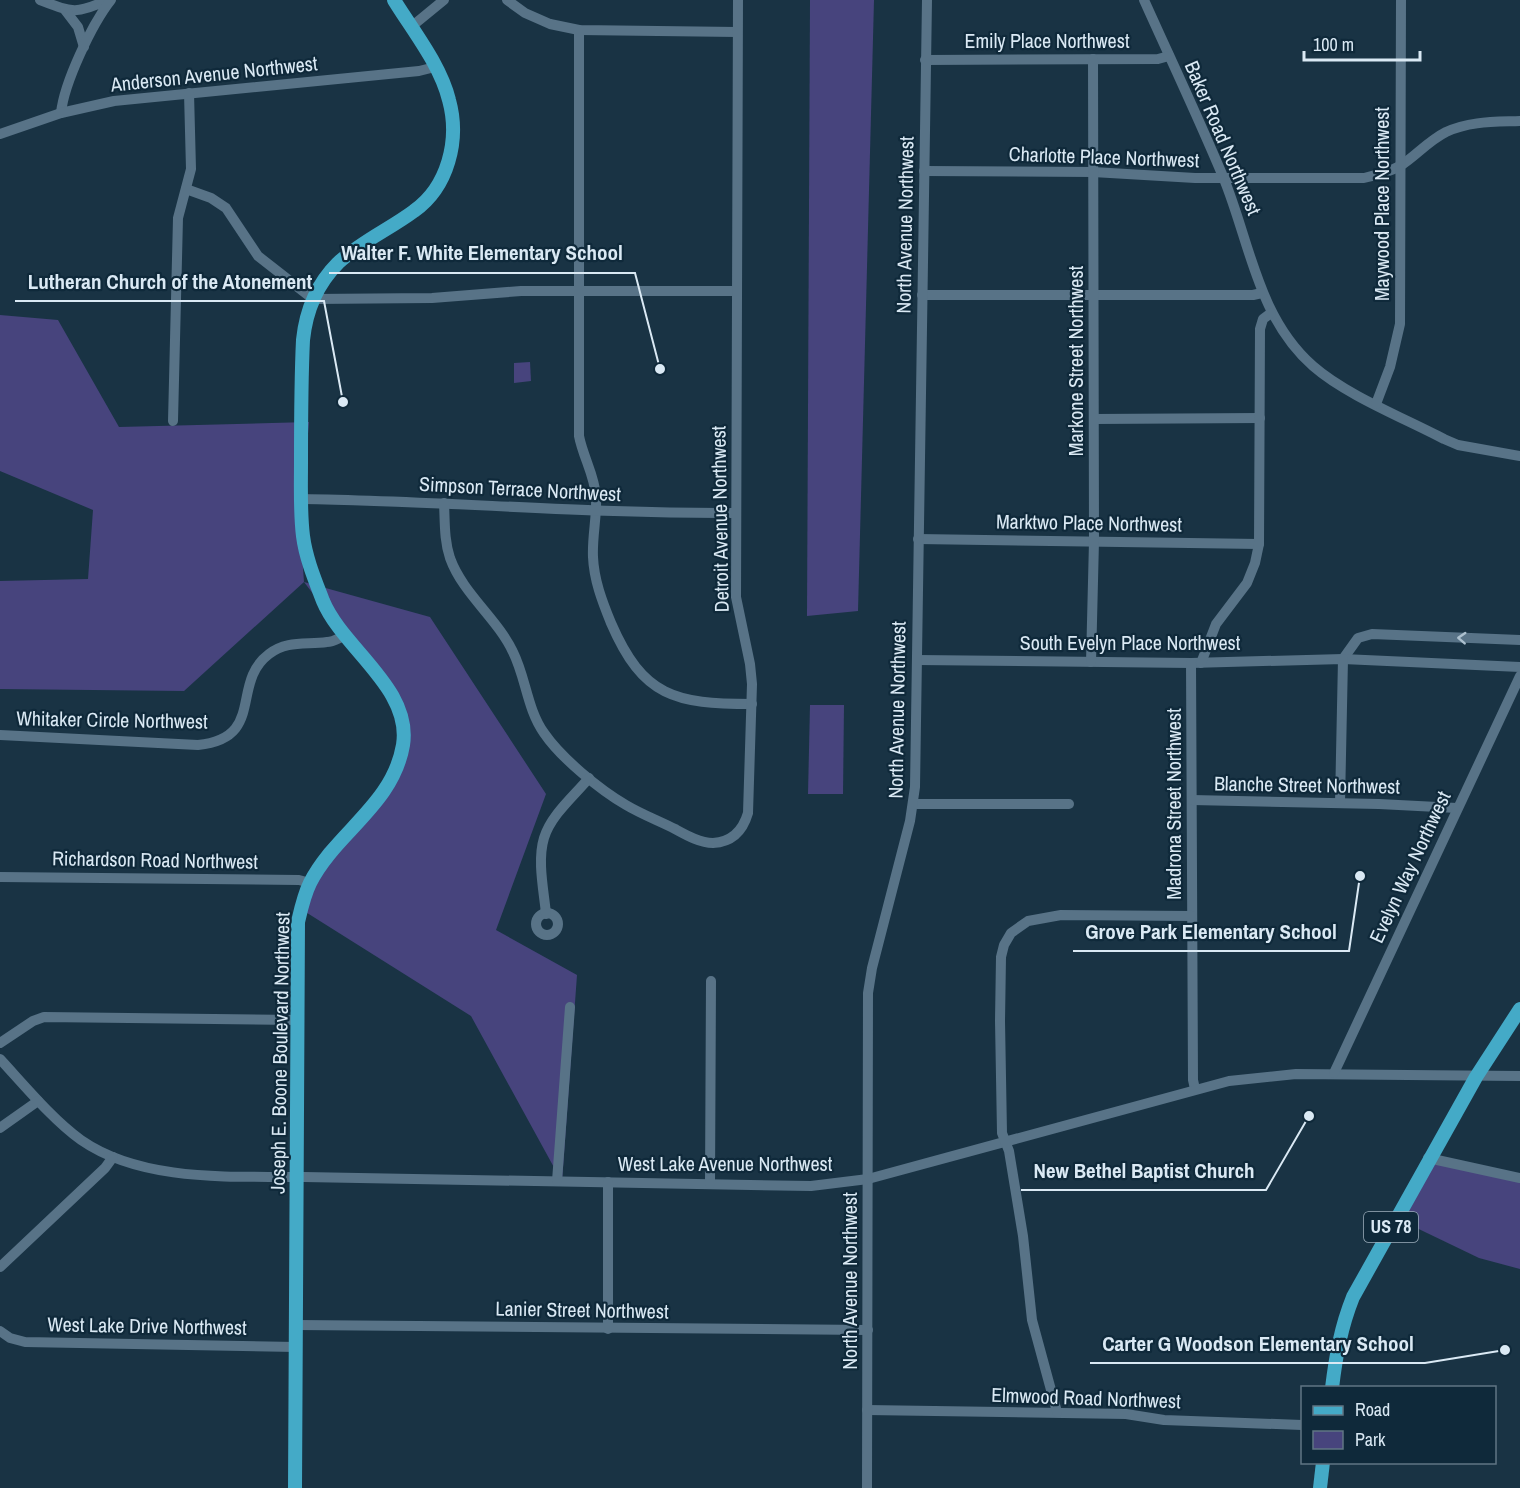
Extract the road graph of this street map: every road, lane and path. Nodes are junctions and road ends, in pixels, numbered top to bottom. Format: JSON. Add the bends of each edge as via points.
{"nodes":[{"id":1,"x":40,"y":0,"type":"edge"},
{"id":2,"x":107,"y":0,"type":"edge"},
{"id":3,"x":111,"y":0,"type":"edge"},
{"id":4,"x":394,"y":0,"type":"edge"},
{"id":5,"x":444,"y":0,"type":"edge"},
{"id":6,"x":507,"y":0,"type":"edge"},
{"id":7,"x":738,"y":0,"type":"edge"},
{"id":8,"x":927,"y":0,"type":"edge"},
{"id":9,"x":1144,"y":0,"type":"edge"},
{"id":10,"x":1401,"y":0,"type":"edge"},
{"id":11,"x":65,"y":10,"type":"junction"},
{"id":12,"x":411,"y":27,"type":"junction"},
{"id":13,"x":579,"y":30,"type":"junction"},
{"id":14,"x":737,"y":32,"type":"junction"},
{"id":15,"x":84,"y":47,"type":"junction"},
{"id":16,"x":1169,"y":56,"type":"junction"},
{"id":17,"x":1094,"y":59,"type":"junction"},
{"id":18,"x":926,"y":60,"type":"junction"},
{"id":19,"x":435,"y":67,"type":"junction"},
{"id":20,"x":189,"y":93,"type":"junction"},
{"id":21,"x":61,"y":113,"type":"junction"},
{"id":22,"x":1520,"y":121,"type":"edge"},
{"id":23,"x":0,"y":134,"type":"edge"},
{"id":24,"x":1401,"y":166,"type":"junction"},
{"id":25,"x":924,"y":171,"type":"junction"},
{"id":26,"x":1094,"y":172,"type":"junction"},
{"id":27,"x":1223,"y":178,"type":"junction"},
{"id":28,"x":186,"y":189,"type":"junction"},
{"id":29,"x":578,"y":291,"type":"junction"},
{"id":30,"x":736,"y":291,"type":"junction"},
{"id":31,"x":1262,"y":293,"type":"junction"},
{"id":32,"x":922,"y":295,"type":"junction"},
{"id":33,"x":1094,"y":295,"type":"junction"},
{"id":34,"x":313,"y":299,"type":"junction"},
{"id":35,"x":1271,"y":313,"type":"junction"},
{"id":36,"x":1376,"y":404,"type":"junction"},
{"id":37,"x":1094,"y":418,"type":"junction"},
{"id":38,"x":1260,"y":418,"type":"junction"},
{"id":39,"x":174,"y":421,"type":"dead end"},
{"id":40,"x":1520,"y":456,"type":"edge"},
{"id":41,"x":302,"y":499,"type":"junction"},
{"id":42,"x":444,"y":503,"type":"junction"},
{"id":43,"x":596,"y":510,"type":"junction"},
{"id":44,"x":736,"y":513,"type":"junction"},
{"id":45,"x":918,"y":539,"type":"junction"},
{"id":46,"x":1094,"y":542,"type":"junction"},
{"id":47,"x":1259,"y":544,"type":"junction"},
{"id":48,"x":344,"y":636,"type":"junction"},
{"id":49,"x":1520,"y":640,"type":"edge"},
{"id":50,"x":1343,"y":659,"type":"junction"},
{"id":51,"x":916,"y":660,"type":"junction"},
{"id":52,"x":1091,"y":662,"type":"junction"},
{"id":53,"x":1196,"y":663,"type":"junction"},
{"id":54,"x":1520,"y":667,"type":"edge"},
{"id":55,"x":1520,"y":676,"type":"edge"},
{"id":56,"x":752,"y":704,"type":"junction"},
{"id":57,"x":0,"y":735,"type":"edge"},
{"id":58,"x":590,"y":778,"type":"junction"},
{"id":59,"x":1192,"y":800,"type":"junction"},
{"id":60,"x":1340,"y":803,"type":"junction"},
{"id":61,"x":913,"y":804,"type":"junction"},
{"id":62,"x":1069,"y":804,"type":"dead end"},
{"id":63,"x":1457,"y":808,"type":"junction"},
{"id":64,"x":0,"y":877,"type":"edge"},
{"id":65,"x":310,"y":883,"type":"junction"},
{"id":66,"x":546,"y":914,"type":"dead end"},
{"id":67,"x":1192,"y":915,"type":"junction"},
{"id":68,"x":711,"y":981,"type":"dead end"},
{"id":69,"x":570,"y":1007,"type":"dead end"},
{"id":70,"x":1520,"y":1009,"type":"edge"},
{"id":71,"x":297,"y":1020,"type":"junction"},
{"id":72,"x":0,"y":1043,"type":"edge"},
{"id":73,"x":0,"y":1059,"type":"edge"},
{"id":74,"x":1334,"y":1073,"type":"junction"},
{"id":75,"x":1520,"y":1076,"type":"edge"},
{"id":76,"x":1476,"y":1077,"type":"junction"},
{"id":77,"x":1195,"y":1089,"type":"junction"},
{"id":78,"x":38,"y":1101,"type":"junction"},
{"id":79,"x":0,"y":1128,"type":"edge"},
{"id":80,"x":1005,"y":1141,"type":"junction"},
{"id":81,"x":113,"y":1157,"type":"junction"},
{"id":82,"x":1428,"y":1158,"type":"junction"},
{"id":83,"x":296,"y":1177,"type":"junction"},
{"id":84,"x":1520,"y":1178,"type":"edge"},
{"id":85,"x":868,"y":1179,"type":"junction"},
{"id":86,"x":558,"y":1181,"type":"junction"},
{"id":87,"x":608,"y":1182,"type":"junction"},
{"id":88,"x":710,"y":1184,"type":"junction"},
{"id":89,"x":0,"y":1267,"type":"edge"},
{"id":90,"x":296,"y":1325,"type":"junction"},
{"id":91,"x":608,"y":1329,"type":"junction"},
{"id":92,"x":868,"y":1330,"type":"junction"},
{"id":93,"x":0,"y":1331,"type":"edge"},
{"id":94,"x":296,"y":1347,"type":"junction"},
{"id":95,"x":1332,"y":1386,"type":"edge"},
{"id":96,"x":867,"y":1410,"type":"junction"},
{"id":97,"x":1057,"y":1412,"type":"junction"},
{"id":98,"x":1301,"y":1425,"type":"edge"},
{"id":99,"x":1323,"y":1464,"type":"edge"},
{"id":100,"x":295,"y":1488,"type":"edge"},
{"id":101,"x":867,"y":1488,"type":"edge"},
{"id":102,"x":1321,"y":1488,"type":"edge"}],
"edges":[{"from":1,"to":11,"type":"street"},
{"from":2,"to":11,"type":"street","via":[[88,10]]},
{"from":3,"to":15,"type":"street"},
{"from":4,"to":12,"type":"main road","name":"Joseph E. Boone Boulevard Northwest"},
{"from":5,"to":12,"type":"street"},
{"from":6,"to":13,"type":"street","via":[[550,24]]},
{"from":7,"to":14,"type":"street","name":"Detroit Avenue Northwest"},
{"from":8,"to":18,"type":"street","name":"North Avenue Northwest"},
{"from":9,"to":16,"type":"street","name":"Baker Road Northwest"},
{"from":10,"to":24,"type":"street","name":"Maywood Place Northwest"},
{"from":11,"to":15,"type":"street","via":[[78,27]]},
{"from":12,"to":19,"type":"main road","name":"Joseph E. Boone Boulevard Northwest"},
{"from":13,"to":14,"type":"street"},
{"from":13,"to":29,"type":"street"},
{"from":14,"to":30,"type":"street","name":"Detroit Avenue Northwest"},
{"from":15,"to":21,"type":"street","via":[[62,101]]},
{"from":16,"to":17,"type":"street","name":"Emily Place Northwest"},
{"from":16,"to":27,"type":"street","name":"Baker Road Northwest"},
{"from":17,"to":18,"type":"street","name":"Emily Place Northwest"},
{"from":17,"to":26,"type":"street","name":"Markone Street Northwest"},
{"from":18,"to":25,"type":"street","name":"North Avenue Northwest"},
{"from":19,"to":20,"type":"street","name":"Anderson Avenue Northwest"},
{"from":19,"to":34,"type":"main road","name":"Joseph E. Boone Boulevard Northwest","via":[[452,115],[452,149],[442,178],[416,210],[340,261]]},
{"from":20,"to":21,"type":"street","name":"Anderson Avenue Northwest","via":[[114,101]]},
{"from":20,"to":28,"type":"street","via":[[190,169]]},
{"from":21,"to":23,"type":"street","name":"Anderson Avenue Northwest"},
{"from":22,"to":24,"type":"street","name":"Charlotte Place Northwest","via":[[1464,125],[1438,137]]},
{"from":24,"to":27,"type":"street","name":"Charlotte Place Northwest","via":[[1364,178]]},
{"from":24,"to":36,"type":"street","name":"Maywood Place Northwest","via":[[1400,324]]},
{"from":25,"to":26,"type":"street","name":"Charlotte Place Northwest"},
{"from":25,"to":32,"type":"street","name":"North Avenue Northwest"},
{"from":26,"to":27,"type":"street","name":"Charlotte Place Northwest"},
{"from":26,"to":33,"type":"street","name":"Markone Street Northwest"},
{"from":27,"to":31,"type":"street","name":"Baker Road Northwest"},
{"from":28,"to":34,"type":"street","via":[[226,208],[258,256]]},
{"from":28,"to":39,"type":"street","via":[[178,218]]},
{"from":29,"to":30,"type":"street"},
{"from":29,"to":34,"type":"street"},
{"from":29,"to":43,"type":"street","via":[[579,436],[594,483]]},
{"from":30,"to":44,"type":"street","name":"Detroit Avenue Northwest"},
{"from":31,"to":33,"type":"street"},
{"from":31,"to":35,"type":"street","name":"Baker Road Northwest"},
{"from":32,"to":33,"type":"street"},
{"from":32,"to":45,"type":"street","name":"North Avenue Northwest"},
{"from":33,"to":37,"type":"street","name":"Markone Street Northwest"},
{"from":34,"to":41,"type":"main road","name":"Joseph E. Boone Boulevard Northwest","via":[[303,340]]},
{"from":35,"to":36,"type":"street","name":"Baker Road Northwest","via":[[1289,341],[1313,366]]},
{"from":35,"to":38,"type":"street","name":"Madrona Street Northwest","via":[[1263,319],[1260,329]]},
{"from":36,"to":40,"type":"street","name":"Baker Road Northwest","via":[[1458,445]]},
{"from":37,"to":38,"type":"street"},
{"from":37,"to":46,"type":"street","name":"Markone Street Northwest"},
{"from":38,"to":47,"type":"street","name":"Madrona Street Northwest"},
{"from":41,"to":42,"type":"street","name":"Simpson Terrace Northwest"},
{"from":41,"to":48,"type":"main road","name":"Joseph E. Boone Boulevard Northwest","via":[[303,536],[311,572]]},
{"from":42,"to":43,"type":"street","name":"Simpson Terrace Northwest"},
{"from":42,"to":58,"type":"street","name":"Detroit Avenue Northwest","via":[[446,541],[457,572],[512,650],[543,732]]},
{"from":43,"to":44,"type":"street","name":"Simpson Terrace Northwest"},
{"from":43,"to":56,"type":"street","via":[[593,557],[597,586],[634,666],[656,686],[683,699],[708,704]]},
{"from":44,"to":56,"type":"street","name":"Detroit Avenue Northwest","via":[[736,597],[750,664]]},
{"from":45,"to":46,"type":"street","name":"Marktwo Place Northwest"},
{"from":45,"to":51,"type":"street","name":"North Avenue Northwest"},
{"from":46,"to":47,"type":"street","name":"Marktwo Place Northwest"},
{"from":46,"to":52,"type":"street","name":"Markone Street Northwest"},
{"from":47,"to":53,"type":"street","name":"Madrona Street Northwest","via":[[1247,583],[1216,624]]},
{"from":48,"to":57,"type":"street","name":"Whitaker Circle Northwest","via":[[328,642],[287,645],[267,655],[252,676],[240,722],[227,736],[212,743]]},
{"from":48,"to":65,"type":"main road","name":"Joseph E. Boone Boulevard Northwest","via":[[393,696],[402,720],[403,745],[381,796]]},
{"from":49,"to":50,"type":"street","one_way":true,"via":[[1372,634],[1358,638]]},
{"from":50,"to":53,"type":"street","name":"South Evelyn Place Northwest"},
{"from":50,"to":54,"type":"street","name":"South Evelyn Place Northwest"},
{"from":50,"to":60,"type":"street"},
{"from":51,"to":52,"type":"street","name":"South Evelyn Place Northwest"},
{"from":51,"to":61,"type":"street","name":"North Avenue Northwest"},
{"from":52,"to":53,"type":"street","name":"South Evelyn Place Northwest"},
{"from":53,"to":59,"type":"street","name":"Madrona Street Northwest"},
{"from":55,"to":63,"type":"street","name":"Evelyn Way Northwest"},
{"from":56,"to":58,"type":"street","name":"Detroit Avenue Northwest","via":[[748,813],[742,829],[727,840],[697,840],[626,805]]},
{"from":58,"to":66,"type":"street","via":[[544,837]]},
{"from":59,"to":60,"type":"street","name":"Blanche Street Northwest"},
{"from":59,"to":67,"type":"street","name":"Madrona Street Northwest"},
{"from":60,"to":63,"type":"street","name":"Blanche Street Northwest"},
{"from":61,"to":62,"type":"street"},
{"from":61,"to":85,"type":"street","name":"North Avenue Northwest","via":[[868,993]]},
{"from":63,"to":74,"type":"street","name":"Evelyn Way Northwest"},
{"from":64,"to":65,"type":"street","name":"Richardson Road Northwest"},
{"from":65,"to":71,"type":"main road","name":"Joseph E. Boone Boulevard Northwest","via":[[298,922]]},
{"from":67,"to":77,"type":"street","name":"Madrona Street Northwest"},
{"from":67,"to":80,"type":"street","via":[[1061,915],[1028,921],[1011,933],[1001,957]]},
{"from":68,"to":88,"type":"street"},
{"from":69,"to":86,"type":"street"},
{"from":70,"to":76,"type":"main road","number":"US 78"},
{"from":71,"to":72,"type":"street","via":[[44,1017]]},
{"from":71,"to":83,"type":"main road","name":"Joseph E. Boone Boulevard Northwest"},
{"from":73,"to":78,"type":"street","name":"West Lake Avenue Northwest"},
{"from":74,"to":76,"type":"street","name":"West Lake Avenue Northwest"},
{"from":74,"to":77,"type":"street","name":"West Lake Avenue Northwest","via":[[1263,1076]]},
{"from":75,"to":76,"type":"street","name":"West Lake Avenue Northwest"},
{"from":76,"to":82,"type":"main road","number":"US 78"},
{"from":77,"to":80,"type":"street","name":"West Lake Avenue Northwest"},
{"from":78,"to":79,"type":"street"},
{"from":78,"to":81,"type":"street","name":"West Lake Avenue Northwest","via":[[79,1139]]},
{"from":80,"to":85,"type":"street","name":"West Lake Avenue Northwest"},
{"from":80,"to":97,"type":"street","via":[[1023,1236],[1032,1320]]},
{"from":81,"to":83,"type":"street","name":"West Lake Avenue Northwest","via":[[194,1175]]},
{"from":81,"to":89,"type":"street"},
{"from":82,"to":84,"type":"street"},
{"from":82,"to":95,"type":"main road","number":"US 78","via":[[1353,1297],[1341,1329]]},
{"from":83,"to":86,"type":"street","name":"West Lake Avenue Northwest"},
{"from":83,"to":90,"type":"main road","name":"Joseph E. Boone Boulevard Northwest"},
{"from":85,"to":88,"type":"street","name":"West Lake Avenue Northwest","via":[[811,1186]]},
{"from":85,"to":92,"type":"street","name":"North Avenue Northwest"},
{"from":86,"to":87,"type":"street","name":"West Lake Avenue Northwest"},
{"from":87,"to":88,"type":"street","name":"West Lake Avenue Northwest"},
{"from":87,"to":91,"type":"street"},
{"from":90,"to":91,"type":"street","name":"Lanier Street Northwest"},
{"from":90,"to":94,"type":"main road","name":"Joseph E. Boone Boulevard Northwest"},
{"from":91,"to":92,"type":"street","name":"Lanier Street Northwest"},
{"from":92,"to":96,"type":"street","name":"North Avenue Northwest"},
{"from":93,"to":94,"type":"street","name":"West Lake Drive Northwest","via":[[25,1342]]},
{"from":94,"to":100,"type":"main road","name":"Joseph E. Boone Boulevard Northwest"},
{"from":96,"to":97,"type":"street","name":"Elmwood Road Northwest"},
{"from":96,"to":101,"type":"street","name":"North Avenue Northwest"},
{"from":97,"to":98,"type":"street","name":"Elmwood Road Northwest"},
{"from":99,"to":102,"type":"main road"}]}
